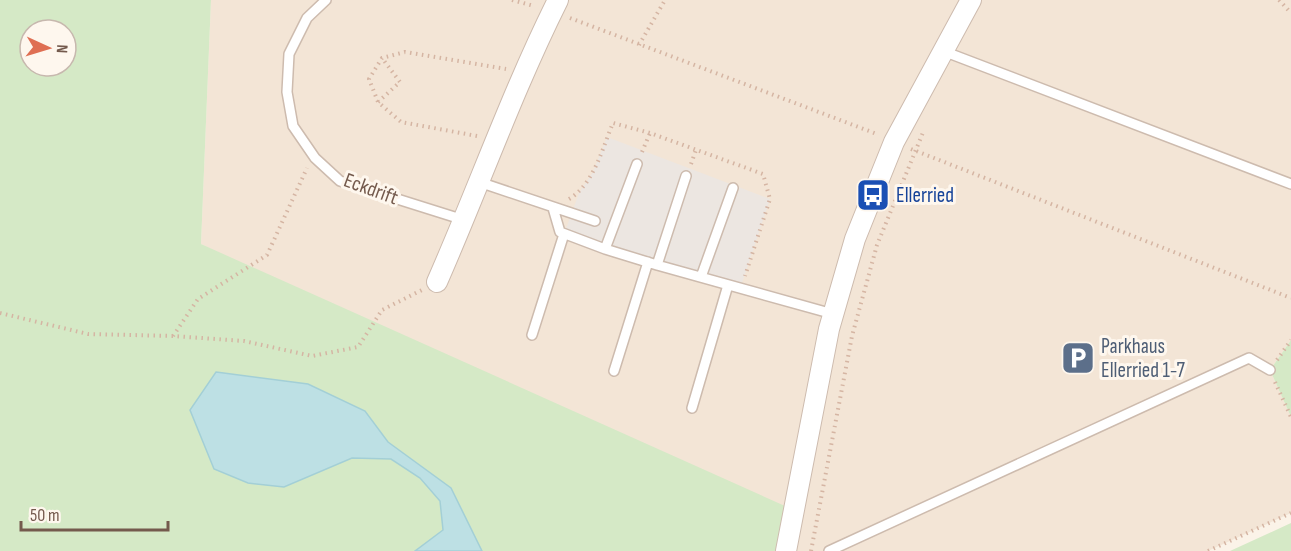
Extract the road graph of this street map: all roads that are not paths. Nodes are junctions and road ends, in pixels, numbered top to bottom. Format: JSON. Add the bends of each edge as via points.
{"nodes":[{"id":1,"x":326,"y":0,"type":"edge"},
{"id":2,"x":558,"y":0,"type":"edge"},
{"id":3,"x":971,"y":0,"type":"edge"},
{"id":4,"x":942,"y":50,"type":"junction"},
{"id":5,"x":637,"y":164,"type":"road end"},
{"id":6,"x":686,"y":176,"type":"dead end"},
{"id":7,"x":479,"y":182,"type":"junction"},
{"id":8,"x":1291,"y":184,"type":"edge"},
{"id":9,"x":733,"y":188,"type":"dead end"},
{"id":10,"x":553,"y":208,"type":"junction"},
{"id":11,"x":464,"y":220,"type":"junction"},
{"id":12,"x":595,"y":221,"type":"dead end"},
{"id":13,"x":564,"y":234,"type":"junction"},
{"id":14,"x":605,"y":249,"type":"junction"},
{"id":15,"x":652,"y":263,"type":"junction"},
{"id":16,"x":701,"y":277,"type":"junction"},
{"id":17,"x":437,"y":282,"type":"road end"},
{"id":18,"x":728,"y":285,"type":"junction"},
{"id":19,"x":833,"y":314,"type":"junction"},
{"id":20,"x":532,"y":335,"type":"dead end"},
{"id":21,"x":1270,"y":370,"type":"dead end"},
{"id":22,"x":614,"y":371,"type":"dead end"},
{"id":23,"x":692,"y":408,"type":"dead end"},
{"id":24,"x":786,"y":551,"type":"edge"},
{"id":25,"x":829,"y":551,"type":"edge"}],
"edges":[{"from":1,"to":11,"type":"lane","name":"Eckdrift","via":[[308,18],[289,54],[287,92],[293,126],[315,158],[340,181]]},
{"from":2,"to":7,"type":"street"},
{"from":3,"to":4,"type":"street"},
{"from":4,"to":8,"type":"lane"},
{"from":4,"to":19,"type":"street","via":[[894,142],[855,239]]},
{"from":5,"to":14,"type":"lane"},
{"from":6,"to":15,"type":"lane"},
{"from":7,"to":10,"type":"lane"},
{"from":7,"to":11,"type":"street"},
{"from":9,"to":16,"type":"lane"},
{"from":10,"to":12,"type":"lane"},
{"from":10,"to":13,"type":"lane"},
{"from":11,"to":17,"type":"street"},
{"from":13,"to":14,"type":"lane"},
{"from":13,"to":20,"type":"lane"},
{"from":14,"to":15,"type":"lane"},
{"from":15,"to":16,"type":"lane"},
{"from":15,"to":22,"type":"lane"},
{"from":16,"to":18,"type":"lane"},
{"from":18,"to":19,"type":"lane"},
{"from":18,"to":23,"type":"lane"},
{"from":19,"to":24,"type":"street"},
{"from":21,"to":25,"type":"lane","via":[[1249,358]]}]}
